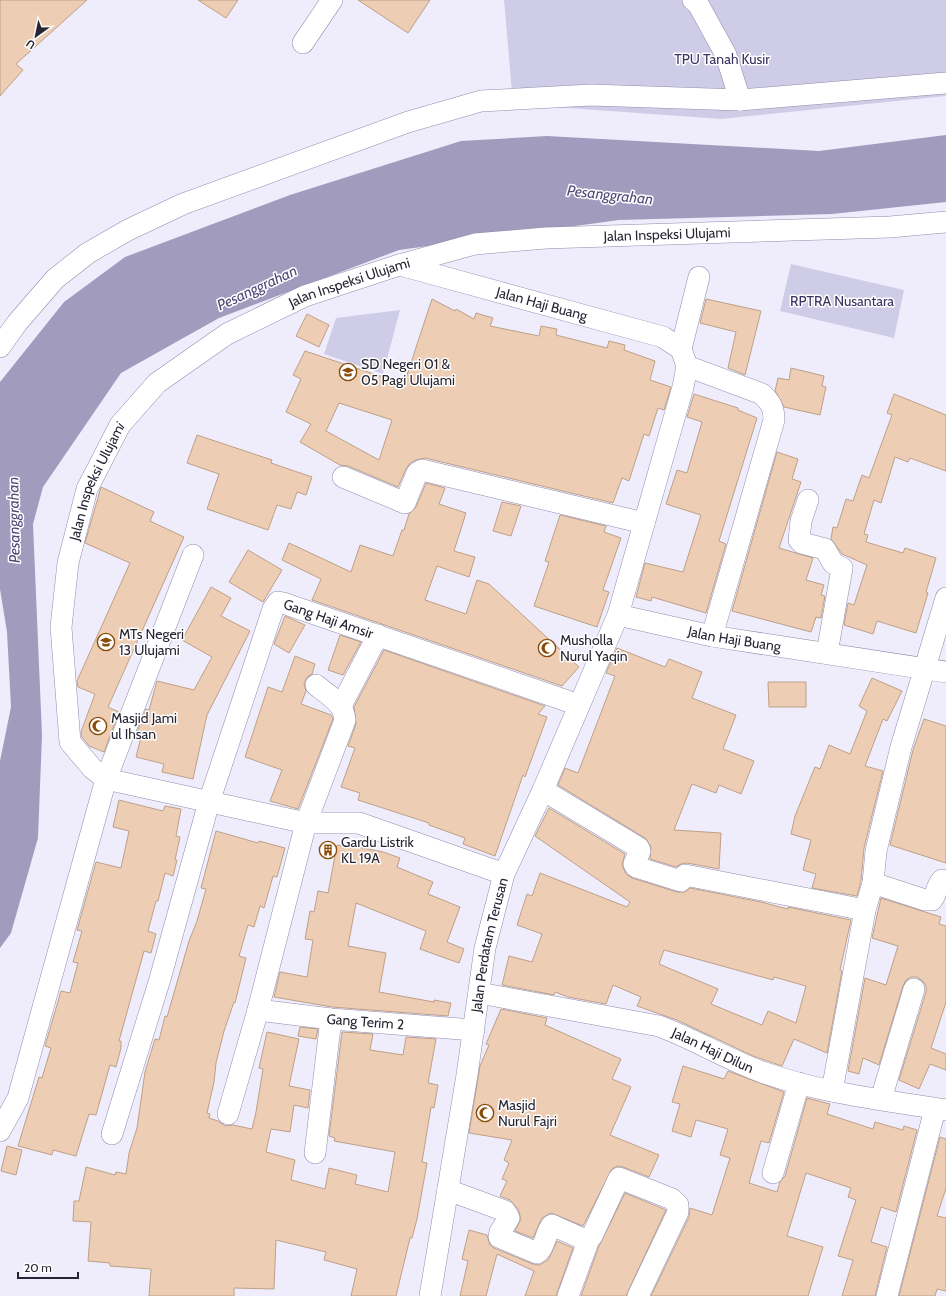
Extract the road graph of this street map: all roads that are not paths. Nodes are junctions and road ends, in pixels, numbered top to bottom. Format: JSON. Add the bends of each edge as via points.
{"nodes":[{"id":1,"x":332,"y":0,"type":"edge"},
{"id":2,"x":693,"y":0,"type":"edge"},
{"id":3,"x":303,"y":43,"type":"dead end"},
{"id":4,"x":946,"y":83,"type":"edge"},
{"id":5,"x":740,"y":100,"type":"junction"},
{"id":6,"x":946,"y":222,"type":"edge"},
{"id":7,"x":399,"y":265,"type":"junction"},
{"id":8,"x":699,"y":277,"type":"dead end"},
{"id":9,"x":0,"y":347,"type":"edge"},
{"id":10,"x":684,"y":357,"type":"junction"},
{"id":11,"x":343,"y":477,"type":"dead end"},
{"id":12,"x":808,"y":500,"type":"dead end"},
{"id":13,"x":644,"y":523,"type":"junction"},
{"id":14,"x":193,"y":555,"type":"dead end"},
{"id":15,"x":946,"y":598,"type":"edge"},
{"id":16,"x":618,"y":615,"type":"junction"},
{"id":17,"x":378,"y":635,"type":"junction"},
{"id":18,"x":712,"y":636,"type":"junction"},
{"id":19,"x":827,"y":653,"type":"junction"},
{"id":20,"x":926,"y":668,"type":"junction"},
{"id":21,"x":946,"y":672,"type":"edge"},
{"id":22,"x":316,"y":685,"type":"dead end"},
{"id":23,"x":579,"y":705,"type":"junction"},
{"id":24,"x":341,"y":706,"type":"junction"},
{"id":25,"x":106,"y":779,"type":"junction"},
{"id":26,"x":543,"y":790,"type":"junction"},
{"id":27,"x":209,"y":802,"type":"junction"},
{"id":28,"x":306,"y":823,"type":"junction"},
{"id":29,"x":504,"y":874,"type":"junction"},
{"id":30,"x":946,"y":881,"type":"edge"},
{"id":31,"x":873,"y":883,"type":"junction"},
{"id":32,"x":864,"y":910,"type":"junction"},
{"id":33,"x":914,"y":989,"type":"dead end"},
{"id":34,"x":479,"y":993,"type":"junction"},
{"id":35,"x":258,"y":1010,"type":"junction"},
{"id":36,"x":331,"y":1019,"type":"junction"},
{"id":37,"x":474,"y":1030,"type":"junction"},
{"id":38,"x":799,"y":1083,"type":"junction"},
{"id":39,"x":832,"y":1091,"type":"junction"},
{"id":40,"x":881,"y":1099,"type":"junction"},
{"id":41,"x":941,"y":1110,"type":"edge"},
{"id":42,"x":228,"y":1114,"type":"dead end"},
{"id":43,"x":0,"y":1131,"type":"edge"},
{"id":44,"x":112,"y":1134,"type":"dead end"},
{"id":45,"x":315,"y":1153,"type":"dead end"},
{"id":46,"x":773,"y":1173,"type":"dead end"},
{"id":47,"x":448,"y":1190,"type":"junction"},
{"id":48,"x":589,"y":1239,"type":"junction"},
{"id":49,"x":430,"y":1296,"type":"edge"},
{"id":50,"x":568,"y":1296,"type":"edge"},
{"id":51,"x":638,"y":1296,"type":"edge"},
{"id":52,"x":887,"y":1296,"type":"edge"}],
"edges":[{"from":1,"to":3,"type":"street"},
{"from":2,"to":5,"type":"street","via":[[698,4],[726,55]]},
{"from":4,"to":5,"type":"street"},
{"from":5,"to":9,"type":"street","via":[[591,95],[481,102],[408,122],[183,204],[128,230],[88,253],[55,279]]},
{"from":6,"to":7,"type":"street","name":"Jalan Inspeksi Ulujami","via":[[890,227],[546,238],[475,244]]},
{"from":7,"to":10,"type":"street","name":"Jalan Haji Buang","via":[[663,338]]},
{"from":7,"to":25,"type":"street","name":"Jalan Inspeksi Ulujami","via":[[305,296],[227,334],[157,383],[120,425],[87,489],[68,564],[62,627],[70,742],[92,768]]},
{"from":8,"to":10,"type":"street"},
{"from":10,"to":13,"type":"street","via":[[683,388]]},
{"from":10,"to":18,"type":"street","name":"Jalan Haji Buang","via":[[762,394],[771,402],[774,411],[774,420]]},
{"from":11,"to":13,"type":"street","via":[[405,503],[417,473],[422,470]]},
{"from":12,"to":19,"type":"street","via":[[801,521],[799,540],[825,549],[833,562],[842,568]]},
{"from":13,"to":16,"type":"street"},
{"from":14,"to":25,"type":"street"},
{"from":15,"to":20,"type":"street"},
{"from":16,"to":18,"type":"street","name":"Jalan Haji Buang"},
{"from":16,"to":23,"type":"street","name":"Jalan Perdatam Terusan"},
{"from":17,"to":23,"type":"street","name":"Gang Haji Amsir"},
{"from":17,"to":24,"type":"street"},
{"from":17,"to":27,"type":"street","name":"Gang Haji Amsir","via":[[278,602],[273,609]]},
{"from":18,"to":19,"type":"street","name":"Jalan Haji Buang"},
{"from":19,"to":20,"type":"street","name":"Jalan Haji Buang"},
{"from":20,"to":21,"type":"street","name":"Jalan Haji Buang"},
{"from":20,"to":31,"type":"street","via":[[894,777],[876,851]]},
{"from":22,"to":24,"type":"street"},
{"from":23,"to":26,"type":"street","name":"Jalan Perdatam Terusan"},
{"from":24,"to":28,"type":"street","via":[[345,712],[345,720]]},
{"from":25,"to":27,"type":"street"},
{"from":25,"to":43,"type":"street","via":[[18,1098]]},
{"from":26,"to":29,"type":"street","name":"Jalan Perdatam Terusan"},
{"from":26,"to":32,"type":"street","via":[[639,848],[634,864],[636,866],[681,881],[685,875]]},
{"from":27,"to":28,"type":"street"},
{"from":27,"to":44,"type":"street","via":[[160,980]]},
{"from":28,"to":29,"type":"street","via":[[359,823]]},
{"from":28,"to":35,"type":"street"},
{"from":29,"to":34,"type":"street","name":"Jalan Perdatam Terusan","via":[[485,948]]},
{"from":30,"to":31,"type":"street","via":[[942,880],[939,883],[936,896],[932,900]]},
{"from":31,"to":32,"type":"street"},
{"from":32,"to":39,"type":"street"},
{"from":33,"to":40,"type":"street"},
{"from":34,"to":37,"type":"street","name":"Jalan Perdatam Terusan"},
{"from":34,"to":38,"type":"street","name":"Jalan Haji Dilun","via":[[659,1026],[761,1072]]},
{"from":35,"to":36,"type":"street","name":"Gang Terim 2"},
{"from":35,"to":42,"type":"street"},
{"from":36,"to":37,"type":"street","name":"Gang Terim 2"},
{"from":36,"to":45,"type":"street"},
{"from":37,"to":47,"type":"street","name":"Jalan Perdatam Terusan"},
{"from":38,"to":39,"type":"street","name":"Jalan Haji Dilun"},
{"from":38,"to":46,"type":"street"},
{"from":39,"to":40,"type":"street","name":"Jalan Haji Dilun"},
{"from":40,"to":41,"type":"street","name":"Jalan Haji Dilun"},
{"from":41,"to":52,"type":"street"},
{"from":47,"to":48,"type":"street","via":[[505,1211],[509,1218],[499,1237],[537,1253],[541,1250],[548,1229],[552,1225],[583,1239]]},
{"from":47,"to":49,"type":"street","name":"Jalan Perdatam Terusan"},
{"from":48,"to":50,"type":"street"},
{"from":48,"to":51,"type":"street","via":[[619,1178],[672,1199],[678,1205],[678,1212]]}]}
